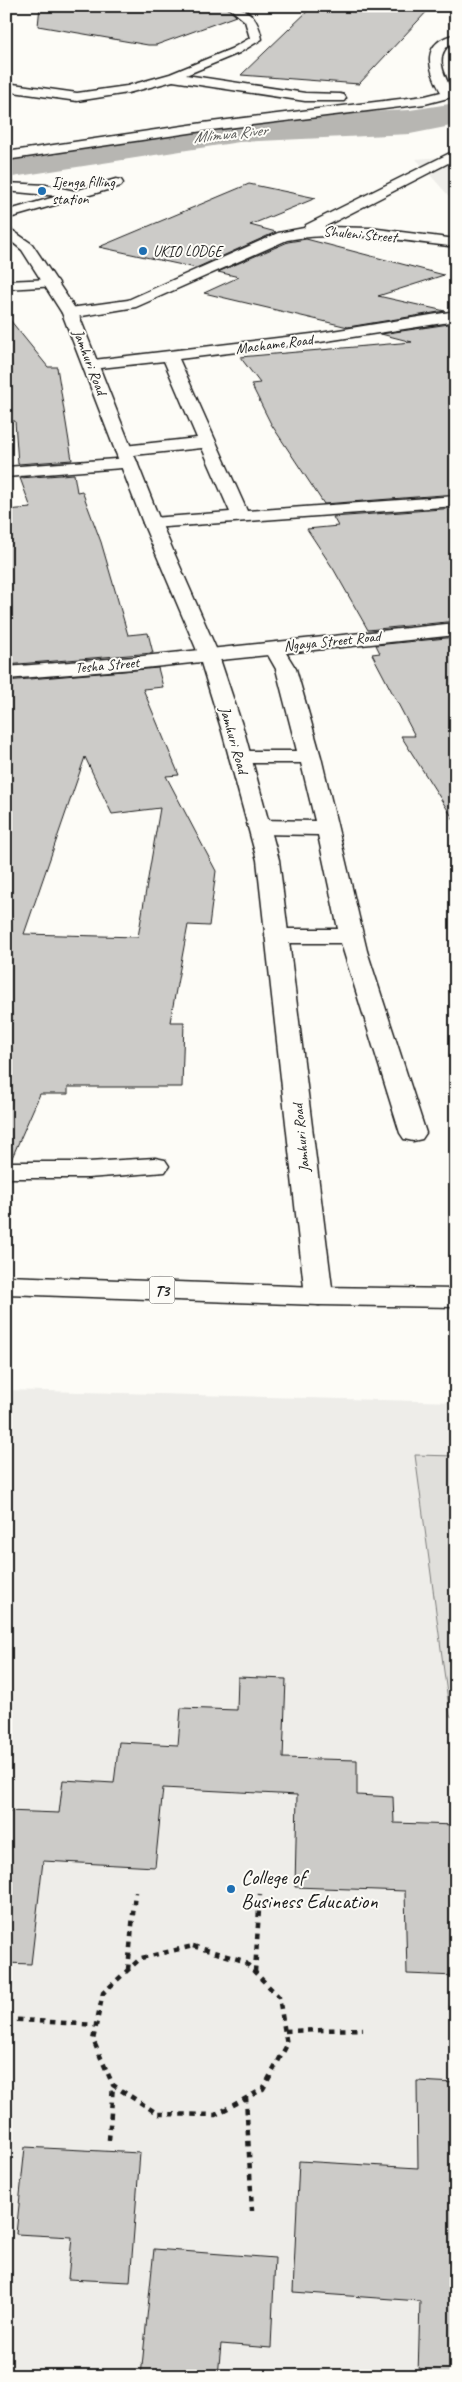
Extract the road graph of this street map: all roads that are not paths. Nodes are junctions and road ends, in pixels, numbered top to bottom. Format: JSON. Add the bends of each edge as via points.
{"nodes":[{"id":1,"x":232,"y":6,"type":"edge"},
{"id":2,"x":456,"y":37,"type":"edge"},
{"id":3,"x":173,"y":77,"type":"junction"},
{"id":4,"x":6,"y":87,"type":"edge"},
{"id":5,"x":452,"y":93,"type":"edge"},
{"id":6,"x":305,"y":97,"type":"junction"},
{"id":7,"x":425,"y":100,"type":"junction"},
{"id":8,"x":308,"y":115,"type":"junction"},
{"id":9,"x":456,"y":154,"type":"edge"},
{"id":10,"x":6,"y":156,"type":"edge"},
{"id":11,"x":116,"y":184,"type":"dead end"},
{"id":12,"x":6,"y":187,"type":"edge"},
{"id":13,"x":77,"y":196,"type":"junction"},
{"id":14,"x":6,"y":215,"type":"edge"},
{"id":15,"x":6,"y":230,"type":"edge"},
{"id":16,"x":308,"y":230,"type":"junction"},
{"id":17,"x":456,"y":243,"type":"edge"},
{"id":18,"x":52,"y":283,"type":"junction"},
{"id":19,"x":6,"y":285,"type":"edge"},
{"id":20,"x":70,"y":312,"type":"junction"},
{"id":21,"x":456,"y":316,"type":"edge"},
{"id":22,"x":169,"y":355,"type":"junction"},
{"id":23,"x":91,"y":364,"type":"junction"},
{"id":24,"x":208,"y":442,"type":"junction"},
{"id":25,"x":126,"y":457,"type":"junction"},
{"id":26,"x":6,"y":472,"type":"edge"},
{"id":27,"x":456,"y":501,"type":"edge"},
{"id":28,"x":241,"y":517,"type":"junction"},
{"id":29,"x":152,"y":523,"type":"junction"},
{"id":30,"x":456,"y":630,"type":"edge"},
{"id":31,"x":272,"y":647,"type":"junction"},
{"id":32,"x":208,"y":654,"type":"junction"},
{"id":33,"x":6,"y":673,"type":"edge"},
{"id":34,"x":240,"y":757,"type":"junction"},
{"id":35,"x":310,"y":757,"type":"junction"},
{"id":36,"x":259,"y":827,"type":"junction"},
{"id":37,"x":328,"y":828,"type":"junction"},
{"id":38,"x":277,"y":936,"type":"junction"},
{"id":39,"x":352,"y":936,"type":"junction"},
{"id":40,"x":413,"y":1133,"type":"dead end"},
{"id":41,"x":155,"y":1166,"type":"dead end"},
{"id":42,"x":6,"y":1170,"type":"edge"},
{"id":43,"x":6,"y":1284,"type":"edge"},
{"id":44,"x":319,"y":1296,"type":"junction"},
{"id":45,"x":456,"y":1298,"type":"edge"}],
"edges":[{"from":1,"to":3,"type":"main road","via":[[248,16],[256,39]]},
{"from":2,"to":5,"type":"main road","via":[[442,43],[435,56],[438,76]]},
{"from":3,"to":4,"type":"main road","via":[[128,89],[77,97]]},
{"from":3,"to":6,"type":"main road"},
{"from":5,"to":7,"type":"main road"},
{"from":6,"to":7,"type":"main road"},
{"from":6,"to":8,"type":"main road","via":[[317,108]]},
{"from":7,"to":8,"type":"main road"},
{"from":8,"to":10,"type":"main road"},
{"from":9,"to":16,"type":"main road"},
{"from":11,"to":13,"type":"main road"},
{"from":12,"to":13,"type":"main road","via":[[46,189]]},
{"from":13,"to":14,"type":"main road"},
{"from":15,"to":18,"type":"main road","name":"Jamhuri Road","via":[[27,247]]},
{"from":16,"to":17,"type":"main road","name":"Shuleni Street"},
{"from":16,"to":20,"type":"main road","name":"Shuleni Street","via":[[283,236],[131,304]]},
{"from":18,"to":19,"type":"main road"},
{"from":18,"to":20,"type":"main road","name":"Jamhuri Road"},
{"from":20,"to":23,"type":"main road","name":"Jamhuri Road"},
{"from":21,"to":22,"type":"main road","name":"Machame Road","via":[[370,332]]},
{"from":22,"to":23,"type":"main road","name":"Machame Road"},
{"from":22,"to":24,"type":"main road"},
{"from":23,"to":25,"type":"main road","name":"Jamhuri Road"},
{"from":24,"to":25,"type":"main road"},
{"from":24,"to":28,"type":"main road"},
{"from":25,"to":26,"type":"main road"},
{"from":25,"to":29,"type":"main road","name":"Jamhuri Road"},
{"from":27,"to":28,"type":"main road"},
{"from":28,"to":29,"type":"main road"},
{"from":29,"to":32,"type":"main road","name":"Jamhuri Road"},
{"from":30,"to":31,"type":"main road","name":"Ngaya Street Road"},
{"from":31,"to":32,"type":"main road","name":"Ngaya Street Road"},
{"from":31,"to":35,"type":"main road","via":[[286,669]]},
{"from":32,"to":33,"type":"main road","name":"Tesha Street"},
{"from":32,"to":34,"type":"main road","name":"Jamhuri Road"},
{"from":34,"to":35,"type":"main road"},
{"from":34,"to":36,"type":"main road","name":"Jamhuri Road"},
{"from":35,"to":37,"type":"main road"},
{"from":36,"to":37,"type":"main road"},
{"from":36,"to":38,"type":"main road","name":"Jamhuri Road","via":[[268,860]]},
{"from":37,"to":39,"type":"main road"},
{"from":38,"to":39,"type":"main road"},
{"from":38,"to":44,"type":"main road","name":"Jamhuri Road"},
{"from":39,"to":40,"type":"main road"},
{"from":41,"to":42,"type":"main road"},
{"from":43,"to":44,"type":"main road","number":"T3"},
{"from":44,"to":45,"type":"main road","number":"T3"}]}
